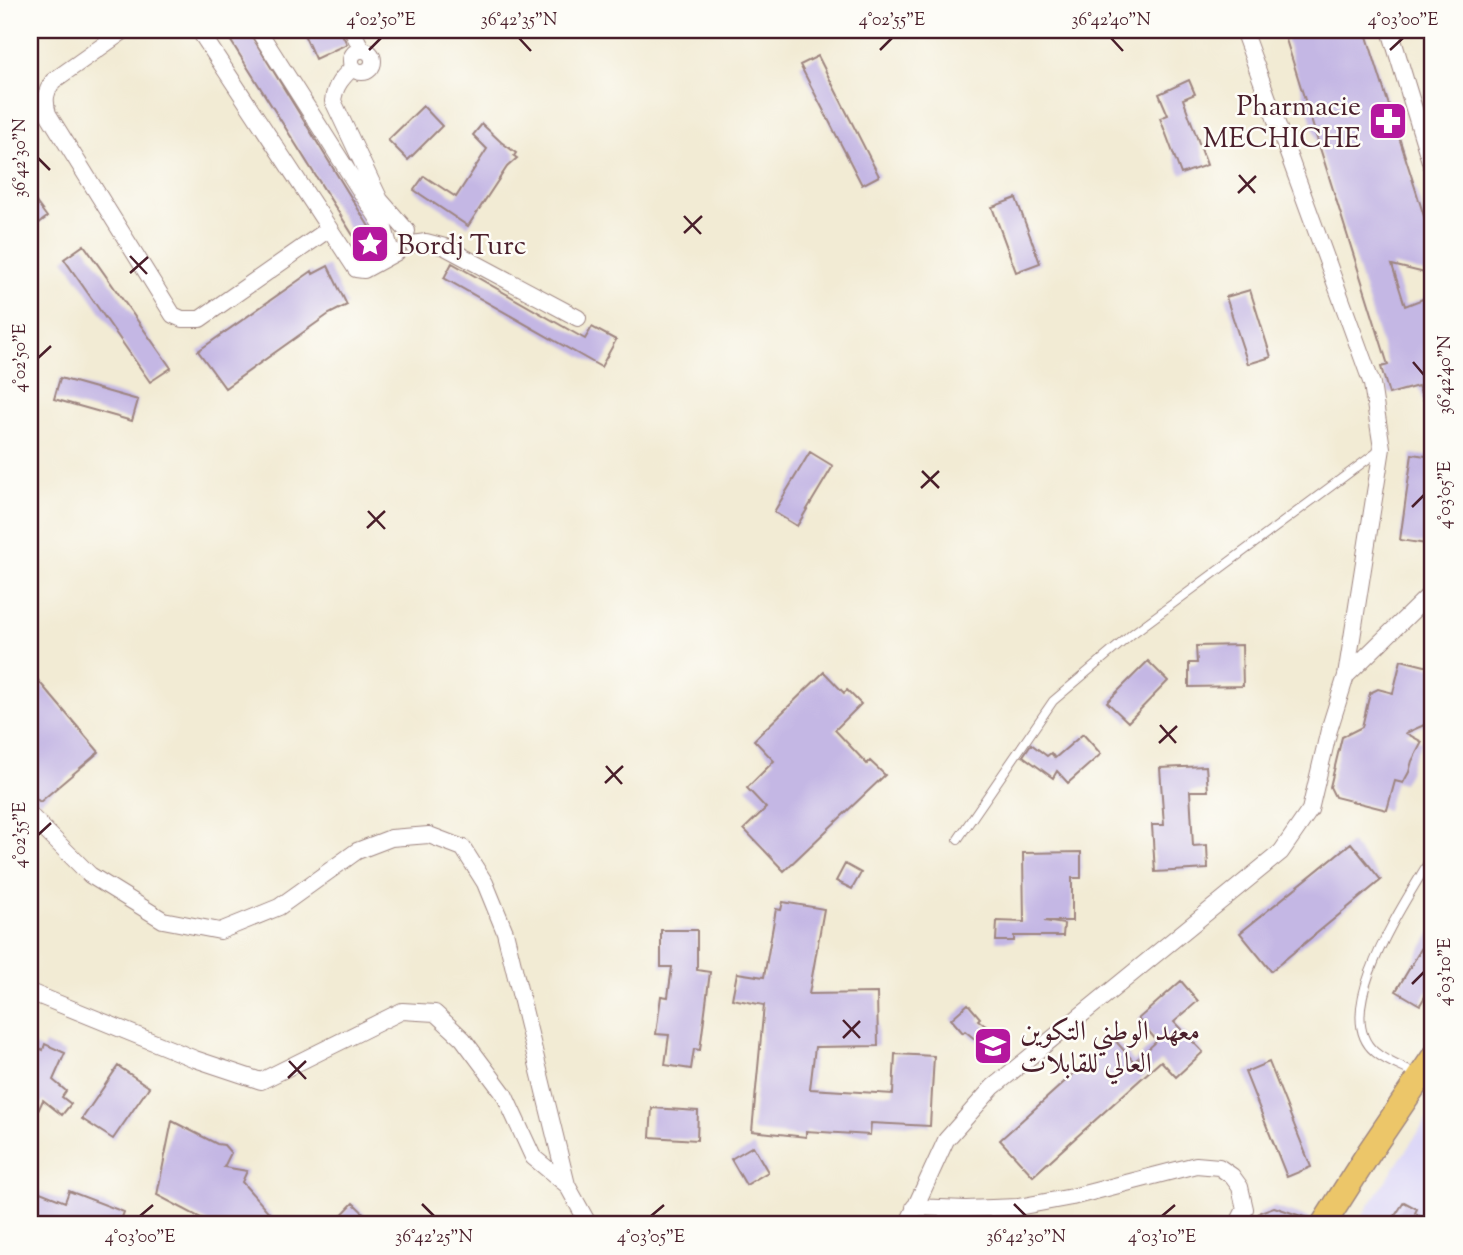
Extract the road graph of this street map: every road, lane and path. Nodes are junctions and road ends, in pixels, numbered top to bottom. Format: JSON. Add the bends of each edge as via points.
{"nodes":[{"id":1,"x":125,"y":30,"type":"edge"},
{"id":2,"x":199,"y":30,"type":"edge"},
{"id":3,"x":258,"y":30,"type":"edge"},
{"id":4,"x":352,"y":30,"type":"edge"},
{"id":5,"x":1243,"y":30,"type":"edge"},
{"id":6,"x":1390,"y":30,"type":"edge"},
{"id":7,"x":1433,"y":171,"type":"edge"},
{"id":8,"x":329,"y":229,"type":"junction"},
{"id":9,"x":410,"y":237,"type":"junction"},
{"id":10,"x":393,"y":249,"type":"junction"},
{"id":11,"x":578,"y":318,"type":"dead end"},
{"id":12,"x":1382,"y":448,"type":"junction"},
{"id":13,"x":1433,"y":591,"type":"edge"},
{"id":14,"x":1346,"y":676,"type":"junction"},
{"id":15,"x":30,"y":815,"type":"edge"},
{"id":16,"x":958,"y":839,"type":"dead end"},
{"id":17,"x":1433,"y":854,"type":"edge"},
{"id":18,"x":30,"y":992,"type":"edge"},
{"id":19,"x":1427,"y":1067,"type":"edge"},
{"id":20,"x":568,"y":1185,"type":"junction"},
{"id":21,"x":914,"y":1207,"type":"junction"},
{"id":22,"x":589,"y":1225,"type":"edge"},
{"id":23,"x":907,"y":1225,"type":"edge"},
{"id":24,"x":1237,"y":1225,"type":"edge"},
{"id":25,"x":1324,"y":1225,"type":"edge"}],
"edges":[{"from":1,"to":8,"type":"street","via":[[54,81],[45,104],[173,315],[200,320]]},
{"from":2,"to":8,"type":"street"},
{"from":3,"to":10,"type":"street"},
{"from":4,"to":9,"type":"street","via":[[362,50],[353,55],[353,67],[341,79],[333,102],[380,200]]},
{"from":5,"to":12,"type":"street","via":[[1372,384]]},
{"from":6,"to":7,"type":"street"},
{"from":8,"to":10,"type":"street","via":[[356,269],[364,270]]},
{"from":9,"to":10,"type":"street","via":[[400,228],[393,231],[388,237]]},
{"from":9,"to":11,"type":"street","via":[[445,247]]},
{"from":12,"to":14,"type":"street"},
{"from":12,"to":16,"type":"lane","via":[[1132,634],[1053,701]]},
{"from":13,"to":14,"type":"street"},
{"from":14,"to":21,"type":"street","via":[[1310,810],[1281,852],[993,1087],[946,1140]]},
{"from":15,"to":20,"type":"street","via":[[90,875],[163,920],[220,931],[279,907],[357,850],[391,838],[429,835],[463,848],[485,883],[505,932]]},
{"from":17,"to":19,"type":"lane","via":[[1372,962],[1360,1007],[1363,1036],[1375,1053]]},
{"from":18,"to":20,"type":"street","via":[[261,1081],[402,1011],[435,1013],[463,1039],[504,1094],[533,1157]]},
{"from":19,"to":25,"type":"main road"},
{"from":20,"to":22,"type":"street"},
{"from":21,"to":23,"type":"street"},
{"from":21,"to":24,"type":"street","via":[[1018,1206],[1196,1165],[1219,1167],[1240,1187],[1245,1209]]}]}
